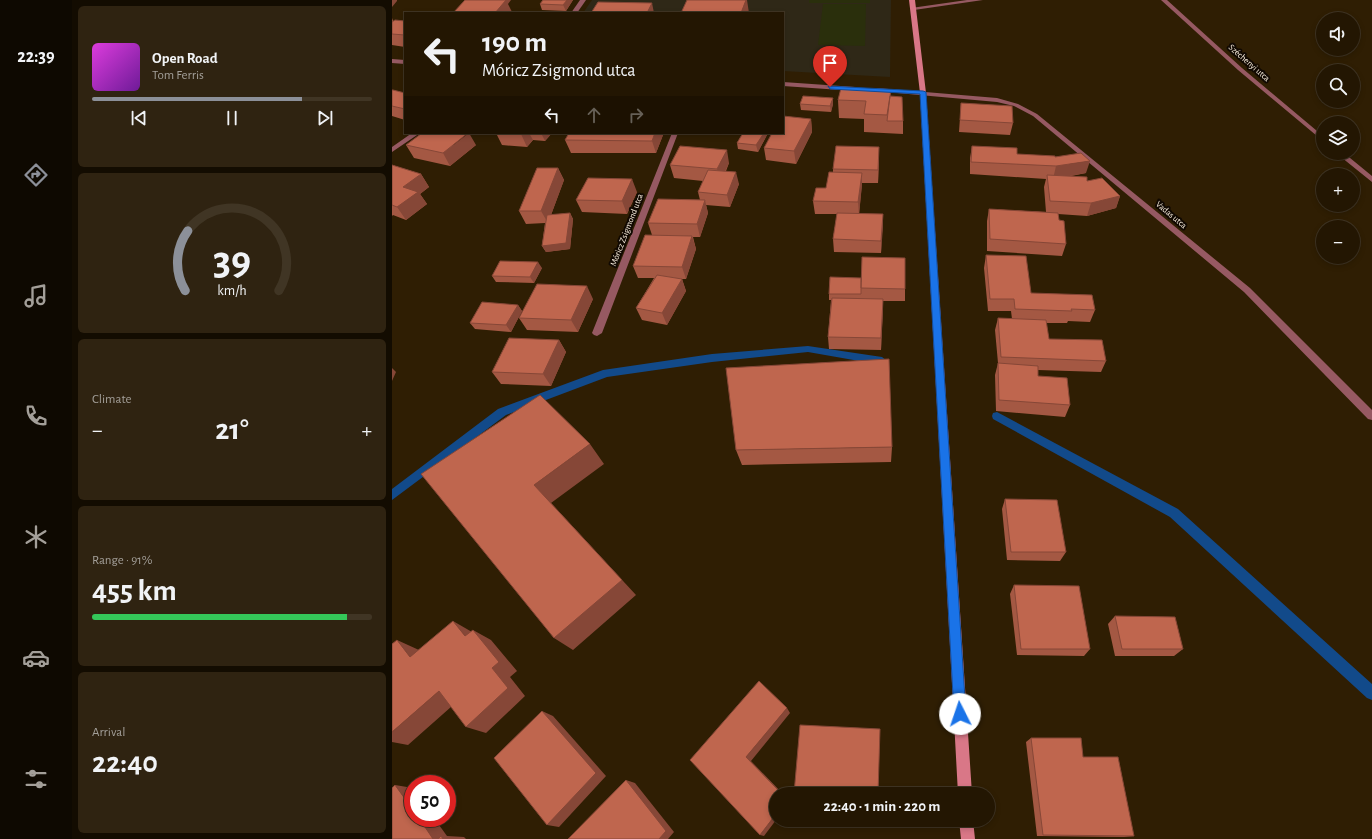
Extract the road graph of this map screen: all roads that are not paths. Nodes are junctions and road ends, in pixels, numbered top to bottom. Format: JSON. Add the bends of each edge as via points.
{"nodes":[{"id":1,"x":583,"y":0,"type":"edge"},
{"id":2,"x":980,"y":0,"type":"edge"},
{"id":3,"x":1164,"y":0,"type":"edge"},
{"id":4,"x":913,"y":4,"type":"edge"},
{"id":5,"x":575,"y":12,"type":"edge"},
{"id":6,"x":392,"y":61,"type":"edge"},
{"id":7,"x":404,"y":62,"type":"edge"},
{"id":8,"x":784,"y":84,"type":"edge"},
{"id":9,"x":861,"y":89,"type":"edge"},
{"id":10,"x":868,"y":89,"type":"edge"},
{"id":11,"x":923,"y":92,"type":"junction"},
{"id":12,"x":1316,"y":133,"type":"edge"},
{"id":13,"x":416,"y":134,"type":"edge"},
{"id":14,"x":676,"y":134,"type":"edge"},
{"id":15,"x":392,"y":150,"type":"edge"},
{"id":16,"x":1348,"y":160,"type":"edge"},
{"id":17,"x":1372,"y":180,"type":"edge"},
{"id":18,"x":597,"y":333,"type":"dead end"},
{"id":19,"x":1372,"y":416,"type":"edge"},
{"id":20,"x":965,"y":787,"type":"edge"},
{"id":21,"x":967,"y":827,"type":"edge"},
{"id":22,"x":968,"y":839,"type":"edge"}],
"edges":[{"from":1,"to":5,"type":"street"},
{"from":2,"to":4,"type":"street"},
{"from":3,"to":12,"type":"street","name":"Széchenyi utca"},
{"from":4,"to":11,"type":"main road"},
{"from":6,"to":7,"type":"street"},
{"from":8,"to":9,"type":"street"},
{"from":10,"to":11,"type":"street"},
{"from":11,"to":19,"type":"street","name":"Vadas utca","via":[[1007,102],[1035,115],[1247,290]]},
{"from":11,"to":20,"type":"main road"},
{"from":13,"to":15,"type":"street"},
{"from":14,"to":18,"type":"street","name":"Móricz Zsigmond utca"},
{"from":16,"to":17,"type":"street"},
{"from":21,"to":22,"type":"main road"}]}
